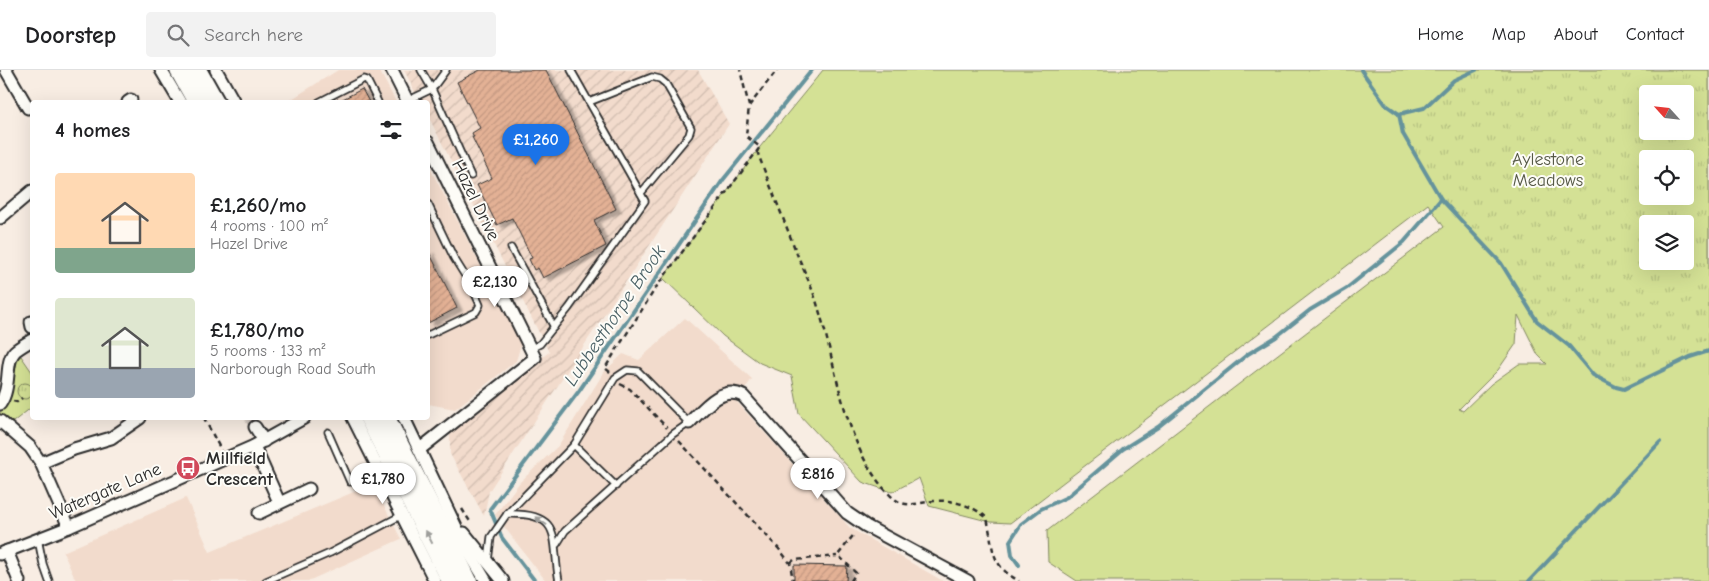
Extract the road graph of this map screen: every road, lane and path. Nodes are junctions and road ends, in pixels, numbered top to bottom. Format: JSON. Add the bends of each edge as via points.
{"nodes":[{"id":1,"x":6,"y":70,"type":"edge"},
{"id":2,"x":162,"y":70,"type":"edge"},
{"id":3,"x":179,"y":70,"type":"edge"},
{"id":4,"x":197,"y":70,"type":"edge"},
{"id":5,"x":216,"y":70,"type":"edge"},
{"id":6,"x":392,"y":70,"type":"edge"},
{"id":7,"x":421,"y":70,"type":"edge"},
{"id":8,"x":446,"y":70,"type":"edge"},
{"id":9,"x":571,"y":70,"type":"edge"},
{"id":10,"x":740,"y":70,"type":"edge"},
{"id":11,"x":777,"y":70,"type":"edge"},
{"id":12,"x":432,"y":89,"type":"junction"},
{"id":13,"x":179,"y":100,"type":"edge"},
{"id":14,"x":196,"y":100,"type":"edge"},
{"id":15,"x":214,"y":100,"type":"edge"},
{"id":16,"x":233,"y":100,"type":"edge"},
{"id":17,"x":323,"y":100,"type":"edge"},
{"id":18,"x":377,"y":100,"type":"edge"},
{"id":19,"x":407,"y":100,"type":"edge"},
{"id":20,"x":412,"y":100,"type":"edge"},
{"id":21,"x":589,"y":102,"type":"junction"},
{"id":22,"x":748,"y":106,"type":"junction"},
{"id":23,"x":28,"y":108,"type":"dead end"},
{"id":24,"x":430,"y":146,"type":"edge"},
{"id":25,"x":758,"y":151,"type":"junction"},
{"id":26,"x":471,"y":176,"type":"dead end"},
{"id":27,"x":30,"y":193,"type":"edge"},
{"id":28,"x":641,"y":193,"type":"junction"},
{"id":29,"x":430,"y":208,"type":"edge"},
{"id":30,"x":0,"y":218,"type":"edge"},
{"id":31,"x":511,"y":248,"type":"dead end"},
{"id":32,"x":494,"y":276,"type":"junction"},
{"id":33,"x":472,"y":287,"type":"junction"},
{"id":34,"x":554,"y":327,"type":"junction"},
{"id":35,"x":430,"y":334,"type":"edge"},
{"id":36,"x":30,"y":341,"type":"edge"},
{"id":37,"x":530,"y":349,"type":"junction"},
{"id":38,"x":613,"y":381,"type":"junction"},
{"id":39,"x":0,"y":404,"type":"edge"},
{"id":40,"x":137,"y":420,"type":"edge"},
{"id":41,"x":205,"y":420,"type":"edge"},
{"id":42,"x":300,"y":420,"type":"edge"},
{"id":43,"x":355,"y":420,"type":"edge"},
{"id":44,"x":370,"y":420,"type":"edge"},
{"id":45,"x":387,"y":420,"type":"edge"},
{"id":46,"x":405,"y":420,"type":"edge"},
{"id":47,"x":0,"y":421,"type":"edge"},
{"id":48,"x":689,"y":423,"type":"junction"},
{"id":49,"x":255,"y":427,"type":"tunnel mouth"},
{"id":50,"x":328,"y":432,"type":"dead end"},
{"id":51,"x":673,"y":434,"type":"junction"},
{"id":52,"x":259,"y":443,"type":"junction"},
{"id":53,"x":574,"y":445,"type":"junction"},
{"id":54,"x":420,"y":449,"type":"junction"},
{"id":55,"x":226,"y":458,"type":"junction"},
{"id":56,"x":41,"y":463,"type":"junction"},
{"id":57,"x":380,"y":470,"type":"junction"},
{"id":58,"x":616,"y":486,"type":"junction"},
{"id":59,"x":309,"y":489,"type":"dead end"},
{"id":60,"x":280,"y":502,"type":"junction"},
{"id":61,"x":457,"y":503,"type":"dead end"},
{"id":62,"x":259,"y":512,"type":"dead end"},
{"id":63,"x":507,"y":514,"type":"junction"},
{"id":64,"x":402,"y":515,"type":"junction"},
{"id":65,"x":456,"y":524,"type":"junction"},
{"id":66,"x":473,"y":526,"type":"dead end"},
{"id":67,"x":866,"y":526,"type":"junction"},
{"id":68,"x":69,"y":527,"type":"junction"},
{"id":69,"x":38,"y":539,"type":"junction"},
{"id":70,"x":557,"y":544,"type":"junction"},
{"id":71,"x":4,"y":552,"type":"edge"},
{"id":72,"x":838,"y":556,"type":"junction"},
{"id":73,"x":488,"y":562,"type":"junction"},
{"id":74,"x":790,"y":563,"type":"junction"},
{"id":75,"x":19,"y":581,"type":"edge"},
{"id":76,"x":49,"y":581,"type":"edge"},
{"id":77,"x":266,"y":581,"type":"edge"},
{"id":78,"x":435,"y":581,"type":"edge"},
{"id":79,"x":451,"y":581,"type":"edge"},
{"id":80,"x":468,"y":581,"type":"edge"},
{"id":81,"x":486,"y":581,"type":"edge"},
{"id":82,"x":503,"y":581,"type":"edge"},
{"id":83,"x":558,"y":581,"type":"edge"},
{"id":84,"x":793,"y":581,"type":"edge"},
{"id":85,"x":850,"y":581,"type":"edge"},
{"id":86,"x":968,"y":581,"type":"edge"},
{"id":87,"x":1019,"y":581,"type":"edge"}],
"edges":[{"from":1,"to":23,"type":"street"},
{"from":2,"to":13,"type":"street"},
{"from":3,"to":14,"type":"main road"},
{"from":4,"to":15,"type":"main road"},
{"from":5,"to":16,"type":"street"},
{"from":6,"to":19,"type":"street"},
{"from":7,"to":12,"type":"lane"},
{"from":8,"to":12,"type":"lane"},
{"from":9,"to":21,"type":"lane"},
{"from":10,"to":22,"type":"path"},
{"from":11,"to":22,"type":"path"},
{"from":12,"to":20,"type":"lane"},
{"from":12,"to":26,"type":"lane"},
{"from":17,"to":18,"type":"lane","via":[[364,79]]},
{"from":21,"to":28,"type":"lane"},
{"from":21,"to":28,"type":"lane","via":[[652,77],[666,84],[690,128],[689,135]]},
{"from":22,"to":25,"type":"path","via":[[746,136],[760,147]]},
{"from":24,"to":32,"type":"street","name":"Hazel Drive"},
{"from":25,"to":38,"type":"path","via":[[657,286],[605,368],[610,372],[607,377]]},
{"from":25,"to":87,"type":"path","via":[[818,306],[851,425],[869,466],[888,493],[902,504],[951,502],[982,514],[987,518],[1000,568]]},
{"from":27,"to":30,"type":"street"},
{"from":28,"to":34,"type":"lane","via":[[645,200]]},
{"from":29,"to":33,"type":"lane"},
{"from":31,"to":34,"type":"lane"},
{"from":32,"to":33,"type":"lane"},
{"from":32,"to":37,"type":"street","name":"Hazel Drive"},
{"from":33,"to":35,"type":"lane","via":[[480,305],[476,312]]},
{"from":34,"to":37,"type":"lane","via":[[540,344]]},
{"from":36,"to":39,"type":"street","via":[[14,352],[8,365],[9,381]]},
{"from":37,"to":54,"type":"street","via":[[535,358]]},
{"from":38,"to":48,"type":"lane","via":[[626,370],[638,371]]},
{"from":38,"to":51,"type":"path","via":[[630,389]]},
{"from":38,"to":53,"type":"lane"},
{"from":40,"to":56,"type":"street","via":[[111,438],[74,448]]},
{"from":41,"to":55,"type":"path"},
{"from":42,"to":52,"type":"street","name":"Watergate Lane"},
{"from":43,"to":57,"type":"street"},
{"from":79,"to":44,"type":"main road","one_way":true},
{"from":45,"to":80,"type":"main road"},
{"from":46,"to":54,"type":"street"},
{"from":47,"to":56,"type":"street","via":[[30,447]]},
{"from":48,"to":51,"type":"lane"},
{"from":48,"to":67,"type":"street","via":[[721,394],[735,392],[744,396],[847,513]]},
{"from":49,"to":52,"type":"street"},
{"from":50,"to":57,"type":"lane","via":[[350,482]]},
{"from":51,"to":58,"type":"lane"},
{"from":51,"to":74,"type":"path"},
{"from":52,"to":55,"type":"street","name":"Watergate Lane"},
{"from":52,"to":60,"type":"street"},
{"from":53,"to":58,"type":"lane"},
{"from":53,"to":63,"type":"lane"},
{"from":54,"to":65,"type":"street"},
{"from":55,"to":68,"type":"street","name":"Watergate Lane"},
{"from":56,"to":68,"type":"street"},
{"from":57,"to":64,"type":"street"},
{"from":58,"to":70,"type":"lane","via":[[564,531]]},
{"from":59,"to":60,"type":"street"},
{"from":60,"to":62,"type":"street"},
{"from":61,"to":66,"type":"path"},
{"from":70,"to":63,"type":"lane","one_way":true,"via":[[551,529],[538,517]]},
{"from":63,"to":73,"type":"lane","via":[[491,537]]},
{"from":64,"to":77,"type":"lane","via":[[330,553]]},
{"from":64,"to":78,"type":"street"},
{"from":65,"to":73,"type":"street"},
{"from":65,"to":81,"type":"street"},
{"from":67,"to":72,"type":"path","via":[[852,535]]},
{"from":67,"to":86,"type":"street"},
{"from":68,"to":69,"type":"street","name":"Watergate Lane"},
{"from":69,"to":71,"type":"street","name":"Watergate Lane"},
{"from":69,"to":76,"type":"lane"},
{"from":70,"to":83,"type":"lane","via":[[555,563]]},
{"from":71,"to":75,"type":"street"},
{"from":72,"to":74,"type":"path"},
{"from":72,"to":85,"type":"path","via":[[856,574]]},
{"from":73,"to":82,"type":"street"},
{"from":74,"to":84,"type":"path"}]}
